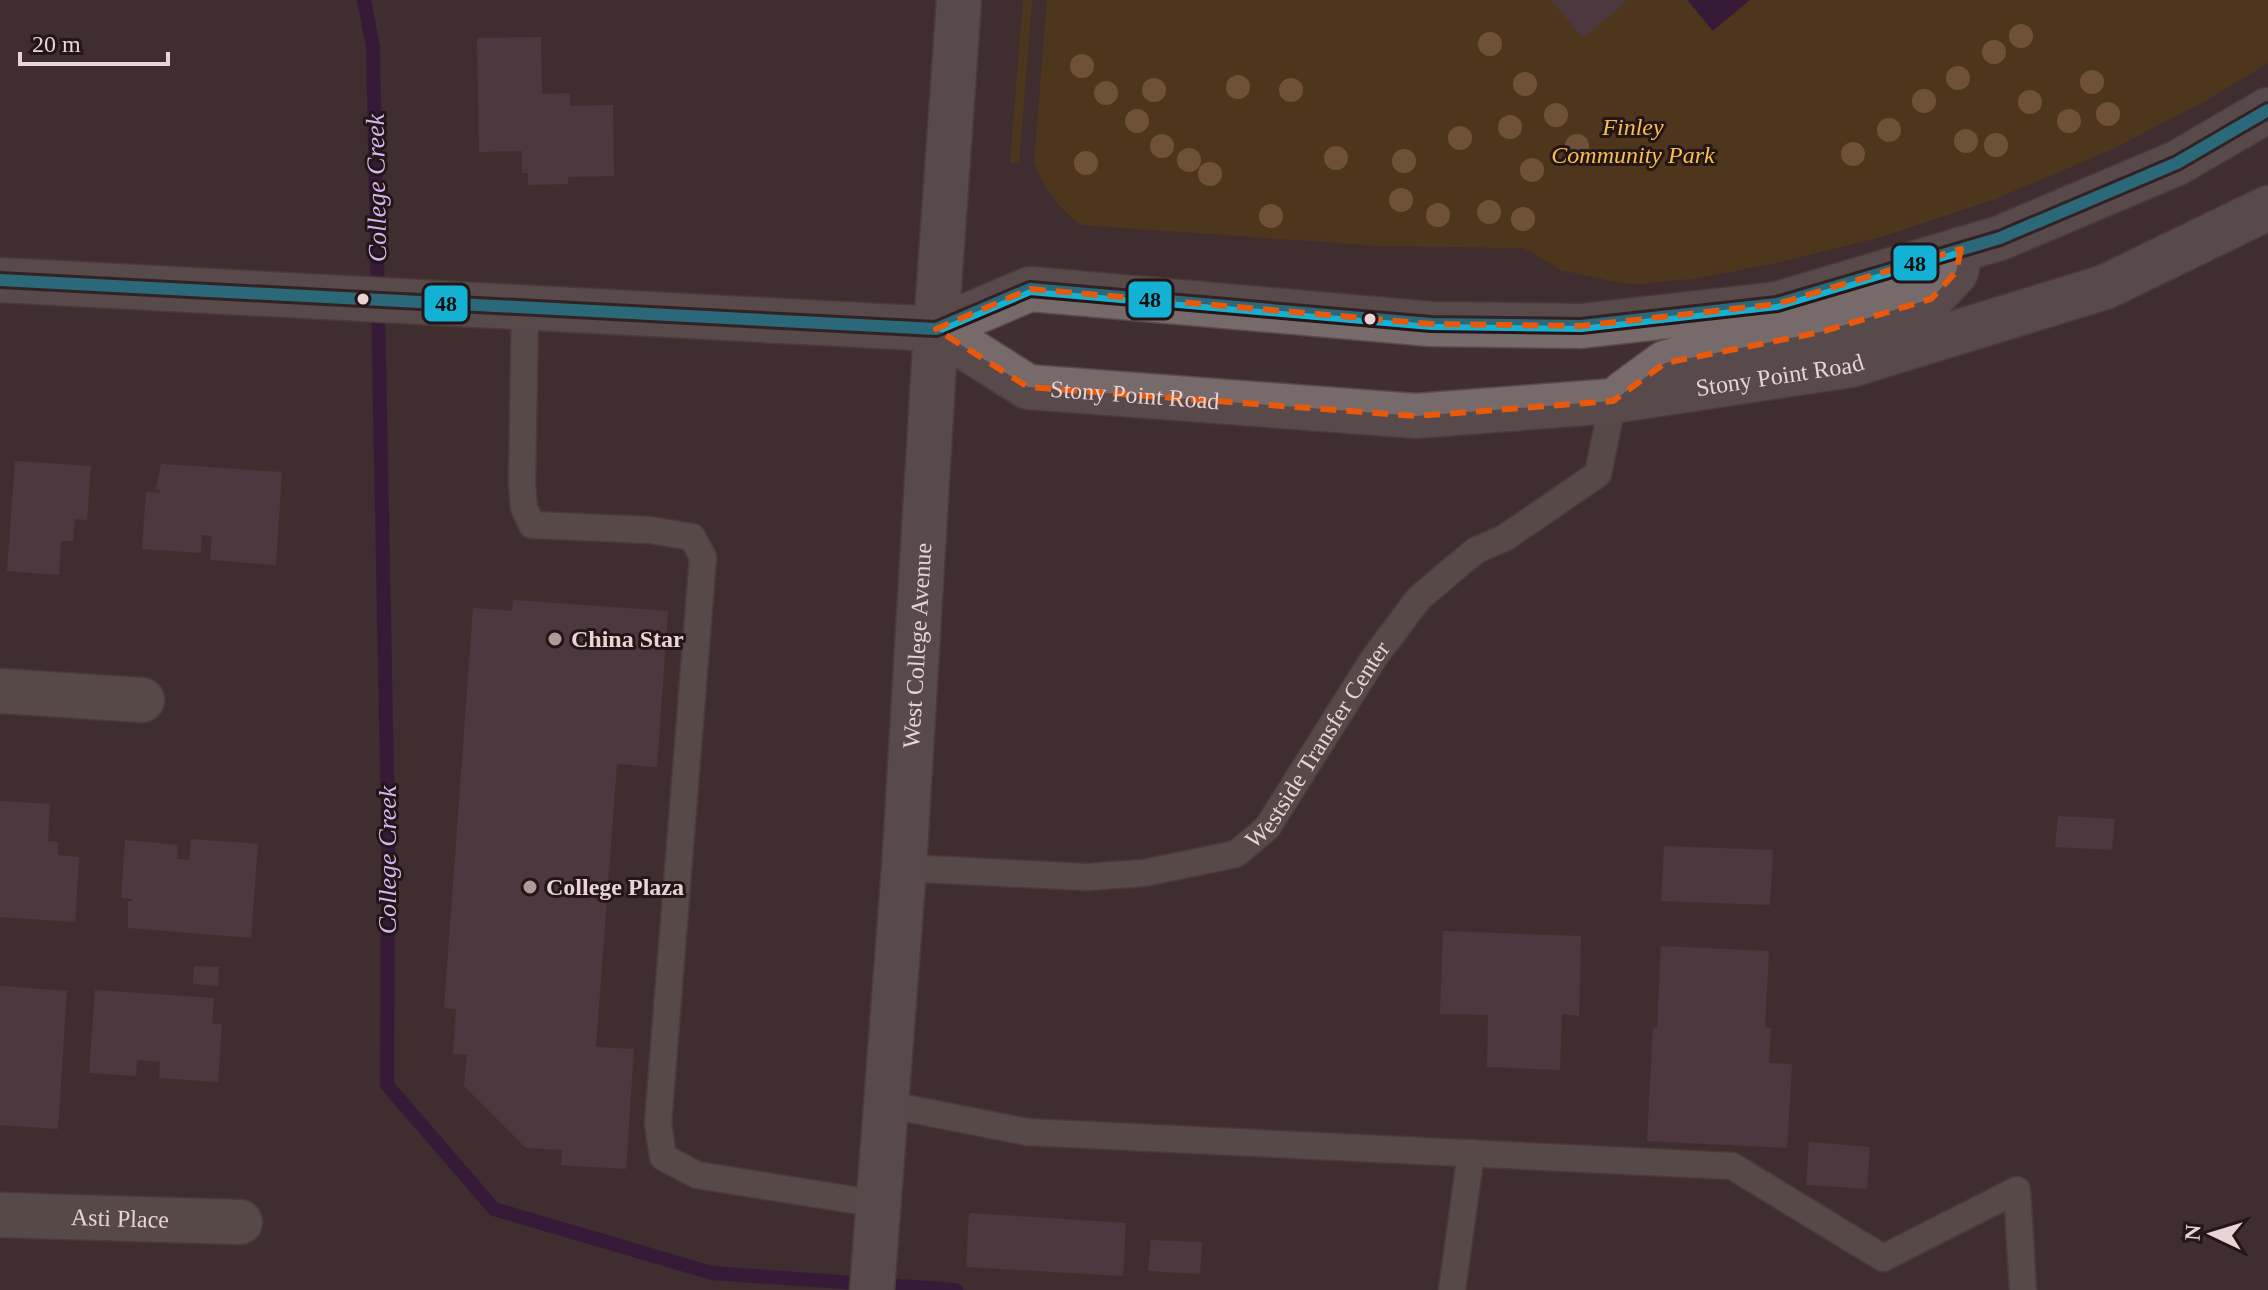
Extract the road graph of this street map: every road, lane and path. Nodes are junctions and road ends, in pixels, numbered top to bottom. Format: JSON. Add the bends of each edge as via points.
{"nodes":[{"id":1,"x":959,"y":0,"type":"edge"},
{"id":2,"x":2268,"y":110,"type":"edge"},
{"id":3,"x":2268,"y":208,"type":"edge"},
{"id":4,"x":1961,"y":249,"type":"junction"},
{"id":5,"x":0,"y":280,"type":"edge"},
{"id":6,"x":525,"y":309,"type":"junction"},
{"id":7,"x":936,"y":329,"type":"junction"},
{"id":8,"x":1613,"y":401,"type":"junction"},
{"id":9,"x":0,"y":691,"type":"edge"},
{"id":10,"x":142,"y":700,"type":"dead end"},
{"id":11,"x":904,"y":868,"type":"junction"},
{"id":12,"x":885,"y":1104,"type":"junction"},
{"id":13,"x":1471,"y":1153,"type":"junction"},
{"id":14,"x":878,"y":1204,"type":"junction"},
{"id":15,"x":0,"y":1215,"type":"edge"},
{"id":16,"x":240,"y":1222,"type":"dead end"},
{"id":17,"x":873,"y":1279,"type":"edge"},
{"id":18,"x":1452,"y":1290,"type":"edge"},
{"id":19,"x":2023,"y":1290,"type":"edge"}],
"edges":[{"from":1,"to":7,"type":"main road","name":"West College Avenue"},
{"from":2,"to":4,"type":"main road","via":[[2177,163],[2000,238]]},
{"from":3,"to":8,"type":"main road","name":"Stony Point Road","via":[[2105,287],[1866,360]]},
{"from":4,"to":7,"type":"main road","via":[[1777,304],[1581,326],[1431,324],[1030,289]]},
{"from":4,"to":8,"type":"main road","via":[[1956,272],[1931,299],[1821,332],[1665,363]]},
{"from":5,"to":6,"type":"main road"},
{"from":6,"to":7,"type":"main road"},
{"from":6,"to":14,"type":"lane","via":[[522,484],[532,525],[692,537],[703,557],[658,1123],[663,1157],[697,1175]]},
{"from":7,"to":8,"type":"main road","name":"Stony Point Road","via":[[1028,387],[1416,416]]},
{"from":7,"to":11,"type":"main road","name":"West College Avenue"},
{"from":8,"to":11,"type":"lane","name":"Westside Transfer Center","via":[[1598,474],[1506,537],[1475,551],[1419,598],[1374,658],[1267,828],[1236,854],[1144,873],[1086,877]]},
{"from":9,"to":10,"type":"street"},
{"from":11,"to":12,"type":"main road","name":"West College Avenue"},
{"from":12,"to":13,"type":"lane","via":[[1027,1132]]},
{"from":12,"to":14,"type":"main road","name":"West College Avenue"},
{"from":13,"to":18,"type":"lane"},
{"from":13,"to":19,"type":"lane","via":[[1732,1166],[1883,1258],[2017,1190]]},
{"from":14,"to":17,"type":"main road","name":"West College Avenue"},
{"from":15,"to":16,"type":"street","name":"Asti Place"}]}
